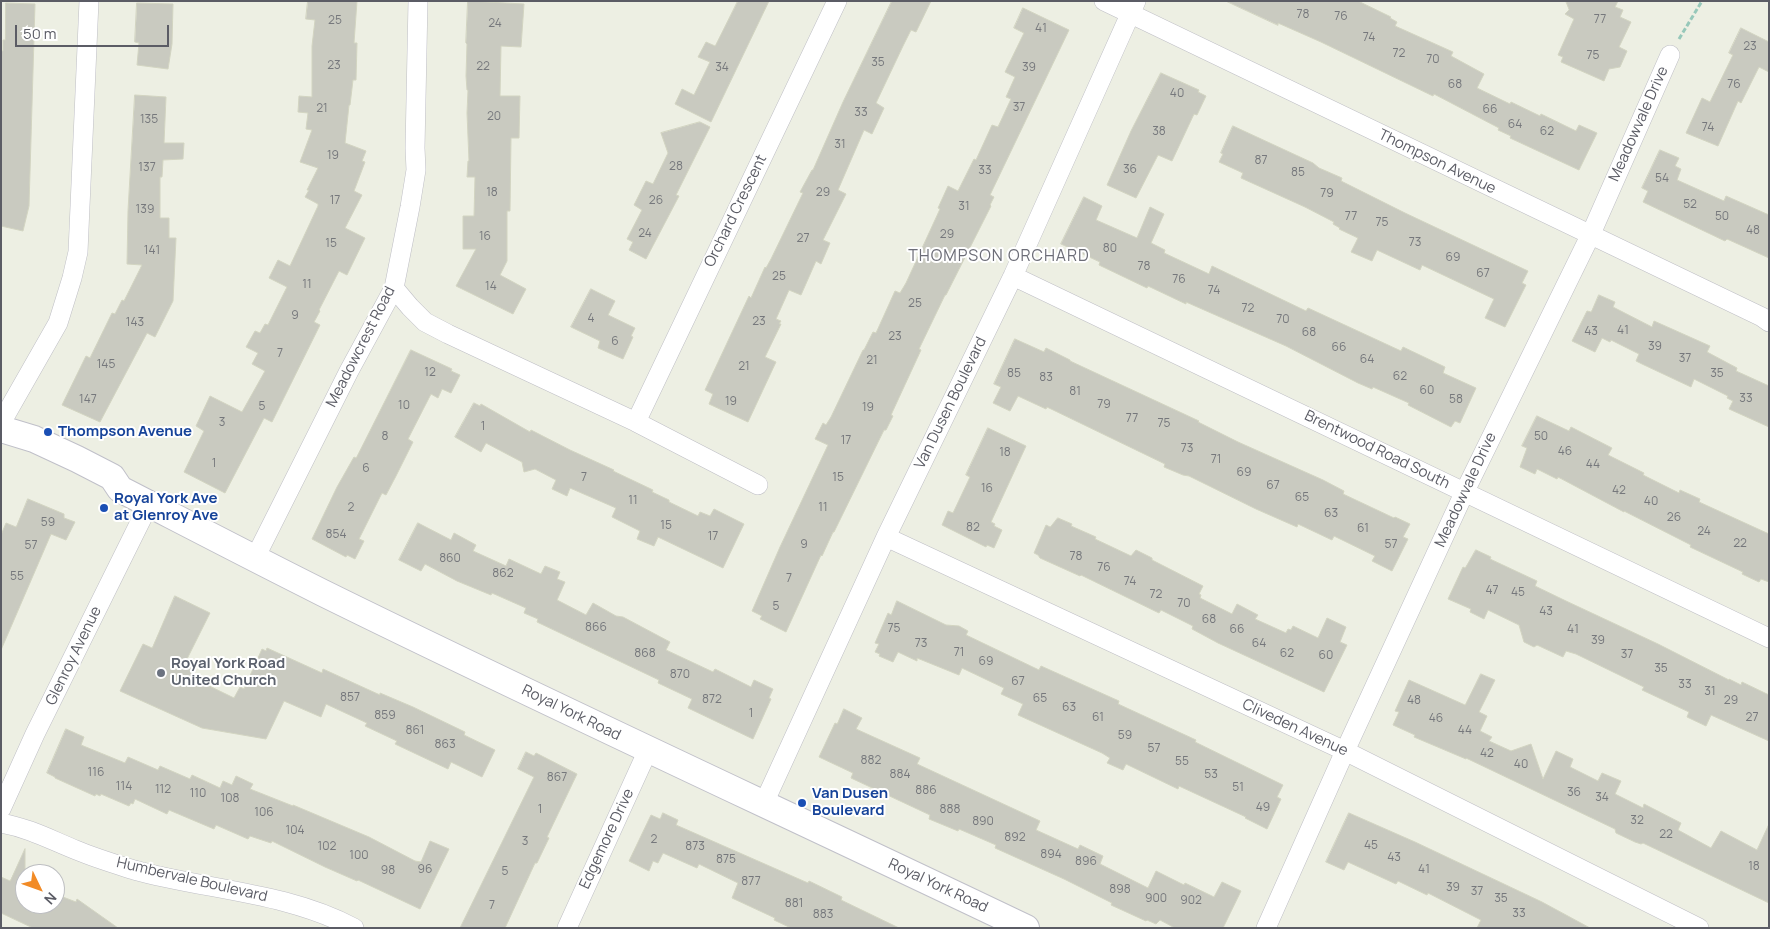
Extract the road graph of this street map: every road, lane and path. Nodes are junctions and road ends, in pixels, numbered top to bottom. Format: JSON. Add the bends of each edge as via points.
{"nodes":[{"id":1,"x":89,"y":1,"type":"edge"},
{"id":2,"x":418,"y":1,"type":"edge"},
{"id":3,"x":837,"y":1,"type":"edge"},
{"id":4,"x":1104,"y":1,"type":"edge"},
{"id":5,"x":1702,"y":1,"type":"edge"},
{"id":6,"x":1133,"y":8,"type":"edge"},
{"id":7,"x":1670,"y":55,"type":"joint"},
{"id":8,"x":1590,"y":236,"type":"junction"},
{"id":9,"x":1012,"y":276,"type":"junction"},
{"id":10,"x":394,"y":288,"type":"junction"},
{"id":11,"x":1769,"y":322,"type":"edge"},
{"id":12,"x":1,"y":422,"type":"edge"},
{"id":13,"x":636,"y":422,"type":"junction"},
{"id":14,"x":1,"y":430,"type":"edge"},
{"id":15,"x":758,"y":485,"type":"dead end"},
{"id":16,"x":1465,"y":491,"type":"junction"},
{"id":17,"x":150,"y":504,"type":"junction"},
{"id":18,"x":886,"y":538,"type":"junction"},
{"id":19,"x":255,"y":558,"type":"junction"},
{"id":20,"x":1769,"y":638,"type":"edge"},
{"id":21,"x":648,"y":750,"type":"junction"},
{"id":22,"x":1345,"y":751,"type":"junction"},
{"id":23,"x":764,"y":803,"type":"junction"},
{"id":24,"x":1,"y":809,"type":"edge"},
{"id":25,"x":1,"y":823,"type":"edge"},
{"id":26,"x":354,"y":928,"type":"edge"},
{"id":27,"x":566,"y":928,"type":"edge"},
{"id":28,"x":1026,"y":928,"type":"edge"},
{"id":29,"x":1266,"y":928,"type":"edge"},
{"id":30,"x":1699,"y":928,"type":"edge"}],
"edges":[{"from":1,"to":12,"type":"street","via":[[78,252],[58,323]]},
{"from":2,"to":10,"type":"street","name":"Meadowcrest Road","via":[[416,170]]},
{"from":3,"to":13,"type":"street","name":"Orchard Crescent"},
{"from":4,"to":6,"type":"street","name":"Thompson Avenue"},
{"from":5,"to":7,"type":"path"},
{"from":6,"to":8,"type":"street","name":"Thompson Avenue"},
{"from":6,"to":9,"type":"street","name":"Van Dusen Boulevard"},
{"from":7,"to":8,"type":"street","name":"Meadowvale Drive"},
{"from":8,"to":11,"type":"street","name":"Thompson Avenue"},
{"from":8,"to":16,"type":"street","name":"Meadowvale Drive"},
{"from":9,"to":16,"type":"street","name":"Brentwood Road South"},
{"from":9,"to":18,"type":"street","name":"Van Dusen Boulevard"},
{"from":10,"to":13,"type":"street","via":[[425,322]]},
{"from":10,"to":19,"type":"street","name":"Meadowcrest Road"},
{"from":13,"to":15,"type":"street"},
{"from":14,"to":17,"type":"main road","name":"Royal York Road","via":[[34,439],[86,464],[112,477],[120,489]]},
{"from":16,"to":20,"type":"street","name":"Brentwood Road South"},
{"from":16,"to":22,"type":"street","name":"Meadowvale Drive"},
{"from":17,"to":19,"type":"main road","name":"Royal York Road"},
{"from":17,"to":24,"type":"street","name":"Glenroy Avenue","via":[[34,734]]},
{"from":18,"to":22,"type":"street","name":"Cliveden Avenue"},
{"from":18,"to":23,"type":"street","name":"Van Dusen Boulevard"},
{"from":19,"to":21,"type":"main road","name":"Royal York Road"},
{"from":21,"to":23,"type":"main road","name":"Royal York Road"},
{"from":21,"to":27,"type":"street","name":"Edgemore Drive"},
{"from":22,"to":29,"type":"street","name":"Meadowvale Drive"},
{"from":22,"to":30,"type":"street","name":"Cliveden Avenue"},
{"from":23,"to":28,"type":"main road","name":"Royal York Road"},
{"from":25,"to":26,"type":"street","name":"Humbervale Boulevard","via":[[22,827],[133,870],[284,901]]}]}
